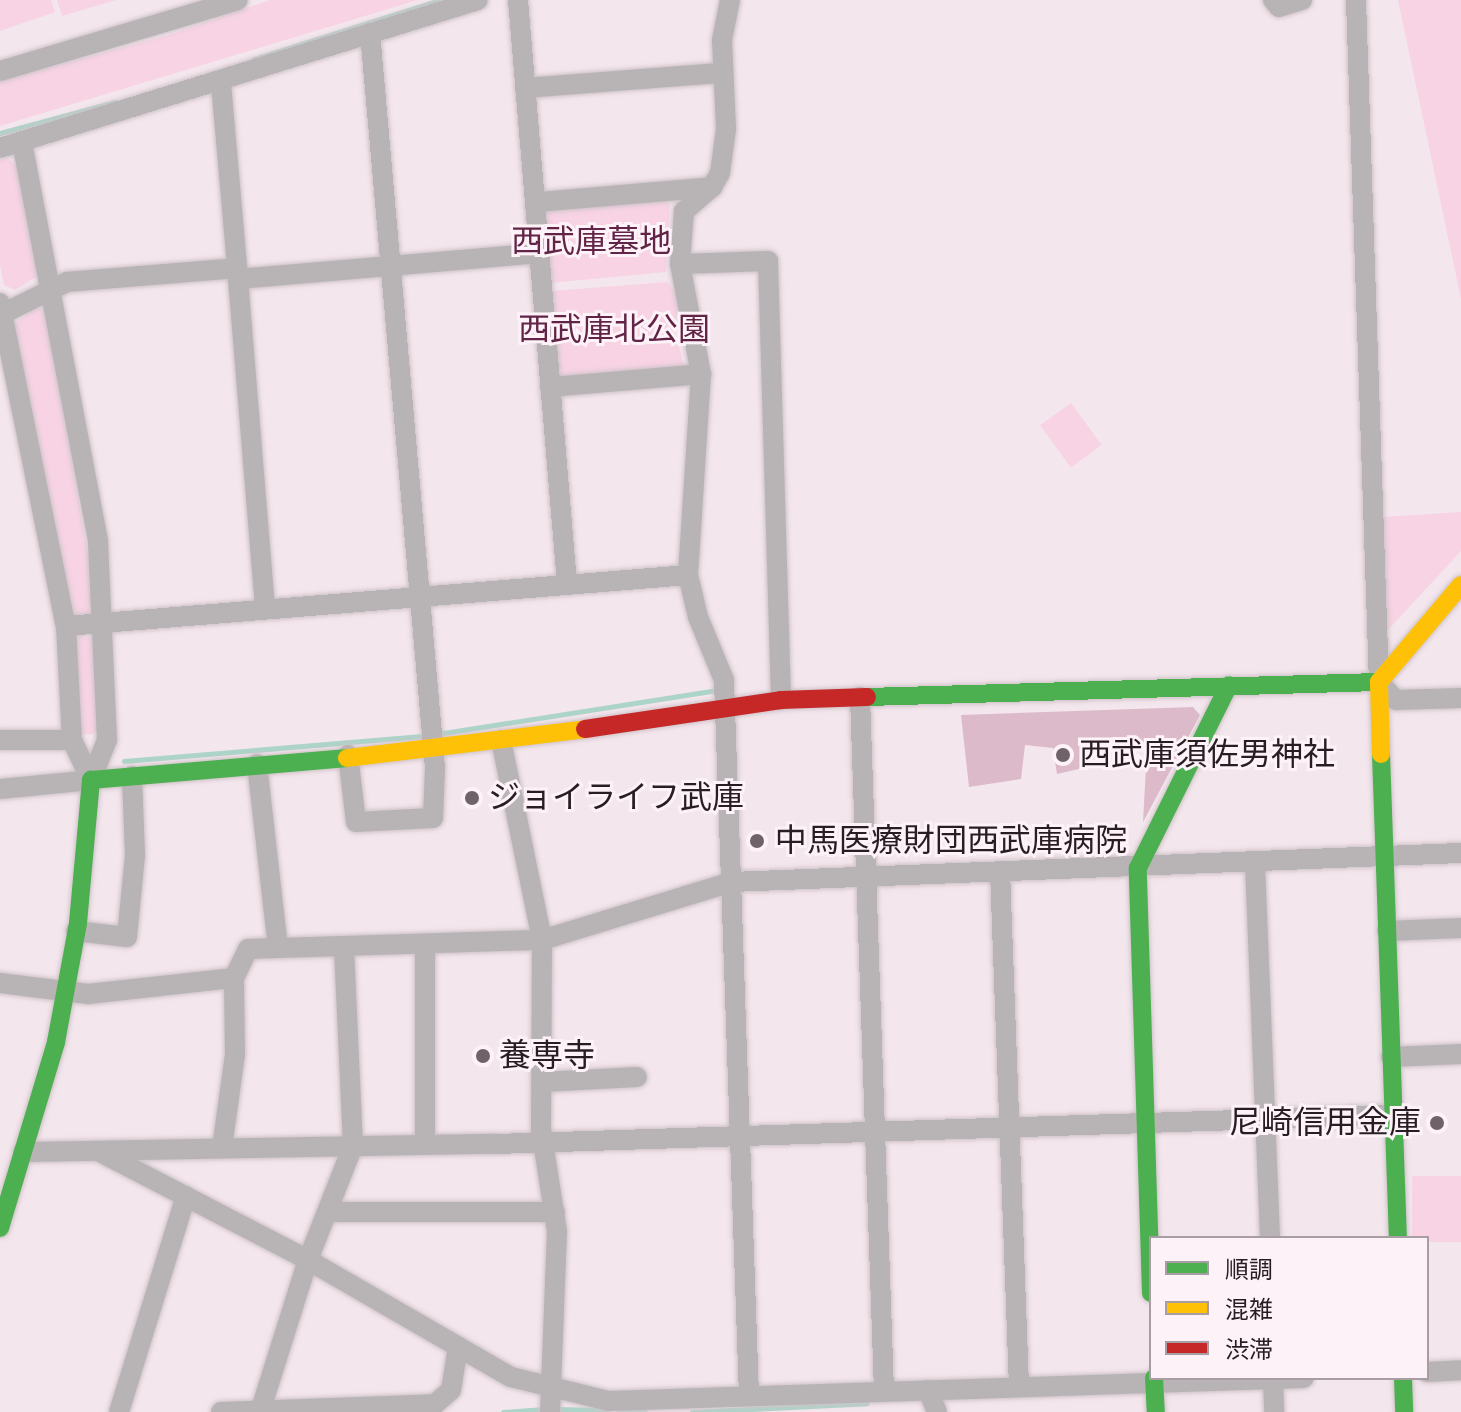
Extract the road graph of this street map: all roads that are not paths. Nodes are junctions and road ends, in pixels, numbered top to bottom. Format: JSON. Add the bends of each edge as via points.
{"nodes":[{"id":1,"x":238,"y":0,"type":"edge"},
{"id":2,"x":478,"y":0,"type":"edge"},
{"id":3,"x":518,"y":0,"type":"edge"},
{"id":4,"x":730,"y":0,"type":"edge"},
{"id":5,"x":1273,"y":0,"type":"edge"},
{"id":6,"x":1302,"y":0,"type":"edge"},
{"id":7,"x":1356,"y":0,"type":"edge"},
{"id":8,"x":370,"y":33,"type":"junction"},
{"id":9,"x":0,"y":71,"type":"edge"},
{"id":10,"x":722,"y":73,"type":"junction"},
{"id":11,"x":221,"y":83,"type":"junction"},
{"id":12,"x":525,"y":88,"type":"junction"},
{"id":13,"x":22,"y":142,"type":"junction"},
{"id":14,"x":0,"y":148,"type":"edge"},
{"id":15,"x":712,"y":187,"type":"junction"},
{"id":16,"x":538,"y":202,"type":"junction"},
{"id":17,"x":540,"y":253,"type":"junction"},
{"id":18,"x":680,"y":264,"type":"junction"},
{"id":19,"x":391,"y":265,"type":"junction"},
{"id":20,"x":237,"y":274,"type":"junction"},
{"id":21,"x":52,"y":288,"type":"junction"},
{"id":22,"x":1,"y":311,"type":"edge"},
{"id":23,"x":701,"y":374,"type":"junction"},
{"id":24,"x":550,"y":387,"type":"junction"},
{"id":25,"x":688,"y":575,"type":"junction"},
{"id":26,"x":567,"y":584,"type":"junction"},
{"id":27,"x":1461,"y":585,"type":"edge"},
{"id":28,"x":419,"y":597,"type":"junction"},
{"id":29,"x":265,"y":608,"type":"junction"},
{"id":30,"x":105,"y":622,"type":"junction"},
{"id":31,"x":66,"y":626,"type":"junction"},
{"id":32,"x":1379,"y":682,"type":"junction"},
{"id":33,"x":1229,"y":685,"type":"junction"},
{"id":34,"x":860,"y":697,"type":"junction"},
{"id":35,"x":1461,"y":698,"type":"edge"},
{"id":36,"x":781,"y":700,"type":"junction"},
{"id":37,"x":724,"y":707,"type":"junction"},
{"id":38,"x":0,"y":740,"type":"edge"},
{"id":39,"x":72,"y":740,"type":"junction"},
{"id":40,"x":501,"y":740,"type":"junction"},
{"id":41,"x":433,"y":751,"type":"junction"},
{"id":42,"x":348,"y":755,"type":"junction"},
{"id":43,"x":257,"y":764,"type":"junction"},
{"id":44,"x":132,"y":776,"type":"junction"},
{"id":45,"x":91,"y":780,"type":"junction"},
{"id":46,"x":0,"y":789,"type":"edge"},
{"id":47,"x":1461,"y":853,"type":"edge"},
{"id":48,"x":1384,"y":857,"type":"junction"},
{"id":49,"x":1255,"y":864,"type":"junction"},
{"id":50,"x":1138,"y":868,"type":"junction"},
{"id":51,"x":1000,"y":871,"type":"junction"},
{"id":52,"x":867,"y":877,"type":"junction"},
{"id":53,"x":732,"y":882,"type":"junction"},
{"id":54,"x":1461,"y":928,"type":"edge"},
{"id":55,"x":76,"y":931,"type":"junction"},
{"id":56,"x":1387,"y":931,"type":"junction"},
{"id":57,"x":542,"y":940,"type":"junction"},
{"id":58,"x":425,"y":944,"type":"junction"},
{"id":59,"x":344,"y":946,"type":"junction"},
{"id":60,"x":278,"y":948,"type":"junction"},
{"id":61,"x":234,"y":978,"type":"junction"},
{"id":62,"x":0,"y":983,"type":"edge"},
{"id":63,"x":66,"y":992,"type":"junction"},
{"id":64,"x":1461,"y":1054,"type":"edge"},
{"id":65,"x":1391,"y":1057,"type":"junction"},
{"id":66,"x":637,"y":1077,"type":"dead end"},
{"id":67,"x":543,"y":1082,"type":"junction"},
{"id":68,"x":1393,"y":1115,"type":"junction"},
{"id":69,"x":1267,"y":1120,"type":"junction"},
{"id":70,"x":1144,"y":1124,"type":"junction"},
{"id":71,"x":1009,"y":1128,"type":"junction"},
{"id":72,"x":875,"y":1132,"type":"junction"},
{"id":73,"x":740,"y":1136,"type":"junction"},
{"id":74,"x":547,"y":1142,"type":"junction"},
{"id":75,"x":425,"y":1145,"type":"junction"},
{"id":76,"x":353,"y":1146,"type":"junction"},
{"id":77,"x":222,"y":1148,"type":"junction"},
{"id":78,"x":96,"y":1150,"type":"junction"},
{"id":79,"x":23,"y":1152,"type":"junction"},
{"id":80,"x":0,"y":1153,"type":"edge"},
{"id":81,"x":186,"y":1196,"type":"junction"},
{"id":82,"x":327,"y":1212,"type":"junction"},
{"id":83,"x":555,"y":1212,"type":"junction"},
{"id":84,"x":0,"y":1228,"type":"edge"},
{"id":85,"x":1270,"y":1236,"type":"edge"},
{"id":86,"x":1398,"y":1236,"type":"edge"},
{"id":87,"x":1149,"y":1245,"type":"edge"},
{"id":88,"x":308,"y":1260,"type":"junction"},
{"id":89,"x":458,"y":1347,"type":"junction"},
{"id":90,"x":1461,"y":1370,"type":"edge"},
{"id":91,"x":1429,"y":1372,"type":"edge"},
{"id":92,"x":1234,"y":1380,"type":"edge"},
{"id":93,"x":1273,"y":1380,"type":"edge"},
{"id":94,"x":1403,"y":1380,"type":"edge"},
{"id":95,"x":1155,"y":1382,"type":"edge"},
{"id":96,"x":1019,"y":1387,"type":"junction"},
{"id":97,"x":552,"y":1389,"type":"junction"},
{"id":98,"x":928,"y":1390,"type":"junction"},
{"id":99,"x":884,"y":1392,"type":"junction"},
{"id":100,"x":749,"y":1396,"type":"junction"},
{"id":101,"x":824,"y":1404,"type":"edge"},
{"id":102,"x":686,"y":1405,"type":"edge"},
{"id":103,"x":405,"y":1409,"type":"edge"},
{"id":104,"x":260,"y":1411,"type":"edge"},
{"id":105,"x":119,"y":1412,"type":"edge"},
{"id":106,"x":221,"y":1412,"type":"edge"},
{"id":107,"x":550,"y":1412,"type":"edge"},
{"id":108,"x":937,"y":1412,"type":"edge"},
{"id":109,"x":1156,"y":1412,"type":"edge"},
{"id":110,"x":1274,"y":1412,"type":"edge"},
{"id":111,"x":1404,"y":1412,"type":"edge"}],
"edges":[{"from":1,"to":9,"type":"street"},
{"from":2,"to":8,"type":"street"},
{"from":3,"to":12,"type":"street"},
{"from":4,"to":10,"type":"street"},
{"from":5,"to":6,"type":"street","via":[[1279,7]]},
{"from":7,"to":32,"type":"street"},
{"from":8,"to":11,"type":"street"},
{"from":8,"to":19,"type":"street"},
{"from":10,"to":12,"type":"street"},
{"from":10,"to":15,"type":"street","via":[[726,129],[720,173]]},
{"from":11,"to":13,"type":"street"},
{"from":11,"to":20,"type":"street"},
{"from":12,"to":16,"type":"street"},
{"from":13,"to":14,"type":"street"},
{"from":13,"to":21,"type":"street"},
{"from":15,"to":16,"type":"street"},
{"from":15,"to":18,"type":"street","via":[[684,211]]},
{"from":16,"to":17,"type":"street"},
{"from":17,"to":19,"type":"street"},
{"from":17,"to":24,"type":"street"},
{"from":18,"to":23,"type":"street"},
{"from":18,"to":36,"type":"street","via":[[768,261]]},
{"from":19,"to":20,"type":"street"},
{"from":19,"to":28,"type":"street"},
{"from":20,"to":21,"type":"street","via":[[67,282]]},
{"from":20,"to":29,"type":"street"},
{"from":21,"to":22,"type":"street"},
{"from":21,"to":30,"type":"street","via":[[98,542]]},
{"from":22,"to":31,"type":"street"},
{"from":23,"to":24,"type":"street"},
{"from":23,"to":25,"type":"street"},
{"from":24,"to":26,"type":"street"},
{"from":25,"to":26,"type":"street"},
{"from":25,"to":37,"type":"street","via":[[698,617],[724,680]]},
{"from":26,"to":28,"type":"street"},
{"from":27,"to":32,"type":"street"},
{"from":28,"to":29,"type":"street"},
{"from":28,"to":41,"type":"street"},
{"from":29,"to":30,"type":"street"},
{"from":30,"to":31,"type":"street"},
{"from":30,"to":45,"type":"street","via":[[107,740]]},
{"from":31,"to":39,"type":"street"},
{"from":32,"to":33,"type":"street"},
{"from":32,"to":35,"type":"street","via":[[1396,700]]},
{"from":32,"to":48,"type":"street"},
{"from":33,"to":34,"type":"street"},
{"from":33,"to":50,"type":"street"},
{"from":34,"to":36,"type":"street"},
{"from":34,"to":52,"type":"street"},
{"from":36,"to":37,"type":"street"},
{"from":37,"to":40,"type":"street"},
{"from":37,"to":53,"type":"street"},
{"from":38,"to":39,"type":"street"},
{"from":39,"to":45,"type":"street"},
{"from":40,"to":41,"type":"street"},
{"from":40,"to":57,"type":"street"},
{"from":41,"to":42,"type":"street"},
{"from":41,"to":42,"type":"street","via":[[433,818],[356,822]]},
{"from":42,"to":43,"type":"street"},
{"from":43,"to":44,"type":"street"},
{"from":43,"to":60,"type":"street"},
{"from":44,"to":45,"type":"street"},
{"from":44,"to":55,"type":"street","via":[[135,855],[127,937]]},
{"from":45,"to":46,"type":"street"},
{"from":45,"to":55,"type":"street"},
{"from":47,"to":48,"type":"street"},
{"from":48,"to":49,"type":"street"},
{"from":48,"to":56,"type":"street"},
{"from":49,"to":50,"type":"street"},
{"from":49,"to":69,"type":"street"},
{"from":50,"to":51,"type":"street"},
{"from":50,"to":70,"type":"street"},
{"from":51,"to":52,"type":"street"},
{"from":51,"to":71,"type":"street"},
{"from":52,"to":53,"type":"street"},
{"from":52,"to":72,"type":"street"},
{"from":53,"to":57,"type":"street"},
{"from":53,"to":73,"type":"street"},
{"from":54,"to":56,"type":"street"},
{"from":55,"to":63,"type":"street"},
{"from":56,"to":65,"type":"street"},
{"from":57,"to":58,"type":"street"},
{"from":57,"to":67,"type":"street"},
{"from":58,"to":59,"type":"street"},
{"from":58,"to":75,"type":"street"},
{"from":59,"to":60,"type":"street"},
{"from":59,"to":76,"type":"street"},
{"from":60,"to":61,"type":"street","via":[[248,949]]},
{"from":61,"to":63,"type":"street"},
{"from":61,"to":77,"type":"street","via":[[235,1054]]},
{"from":62,"to":63,"type":"street"},
{"from":63,"to":79,"type":"street"},
{"from":64,"to":65,"type":"street"},
{"from":65,"to":68,"type":"street"},
{"from":66,"to":67,"type":"street"},
{"from":67,"to":74,"type":"street","via":[[541,1129]]},
{"from":68,"to":69,"type":"street"},
{"from":68,"to":86,"type":"street"},
{"from":69,"to":70,"type":"street"},
{"from":69,"to":85,"type":"street"},
{"from":70,"to":71,"type":"street"},
{"from":70,"to":87,"type":"street"},
{"from":71,"to":72,"type":"street"},
{"from":71,"to":96,"type":"street"},
{"from":72,"to":73,"type":"street"},
{"from":72,"to":99,"type":"street"},
{"from":73,"to":74,"type":"street"},
{"from":73,"to":100,"type":"street"},
{"from":74,"to":75,"type":"street"},
{"from":74,"to":83,"type":"street"},
{"from":75,"to":76,"type":"street"},
{"from":76,"to":77,"type":"street"},
{"from":76,"to":82,"type":"street"},
{"from":77,"to":78,"type":"street"},
{"from":78,"to":79,"type":"street"},
{"from":78,"to":81,"type":"street"},
{"from":79,"to":80,"type":"street"},
{"from":79,"to":84,"type":"street"},
{"from":81,"to":88,"type":"street"},
{"from":81,"to":105,"type":"street"},
{"from":82,"to":83,"type":"street"},
{"from":82,"to":88,"type":"street"},
{"from":83,"to":97,"type":"street","via":[[558,1307]]},
{"from":88,"to":89,"type":"street"},
{"from":88,"to":104,"type":"street"},
{"from":89,"to":97,"type":"street","via":[[511,1377]]},
{"from":89,"to":103,"type":"street","via":[[446,1399]]},
{"from":90,"to":91,"type":"street"},
{"from":92,"to":95,"type":"street"},
{"from":93,"to":110,"type":"street"},
{"from":94,"to":111,"type":"street"},
{"from":95,"to":96,"type":"street"},
{"from":95,"to":109,"type":"street"},
{"from":96,"to":98,"type":"street"},
{"from":97,"to":102,"type":"street","via":[[609,1401]]},
{"from":97,"to":107,"type":"street"},
{"from":98,"to":99,"type":"street"},
{"from":98,"to":108,"type":"street"},
{"from":99,"to":101,"type":"street"},
{"from":100,"to":101,"type":"street"},
{"from":100,"to":102,"type":"street"},
{"from":103,"to":104,"type":"street"},
{"from":104,"to":106,"type":"street"}]}
